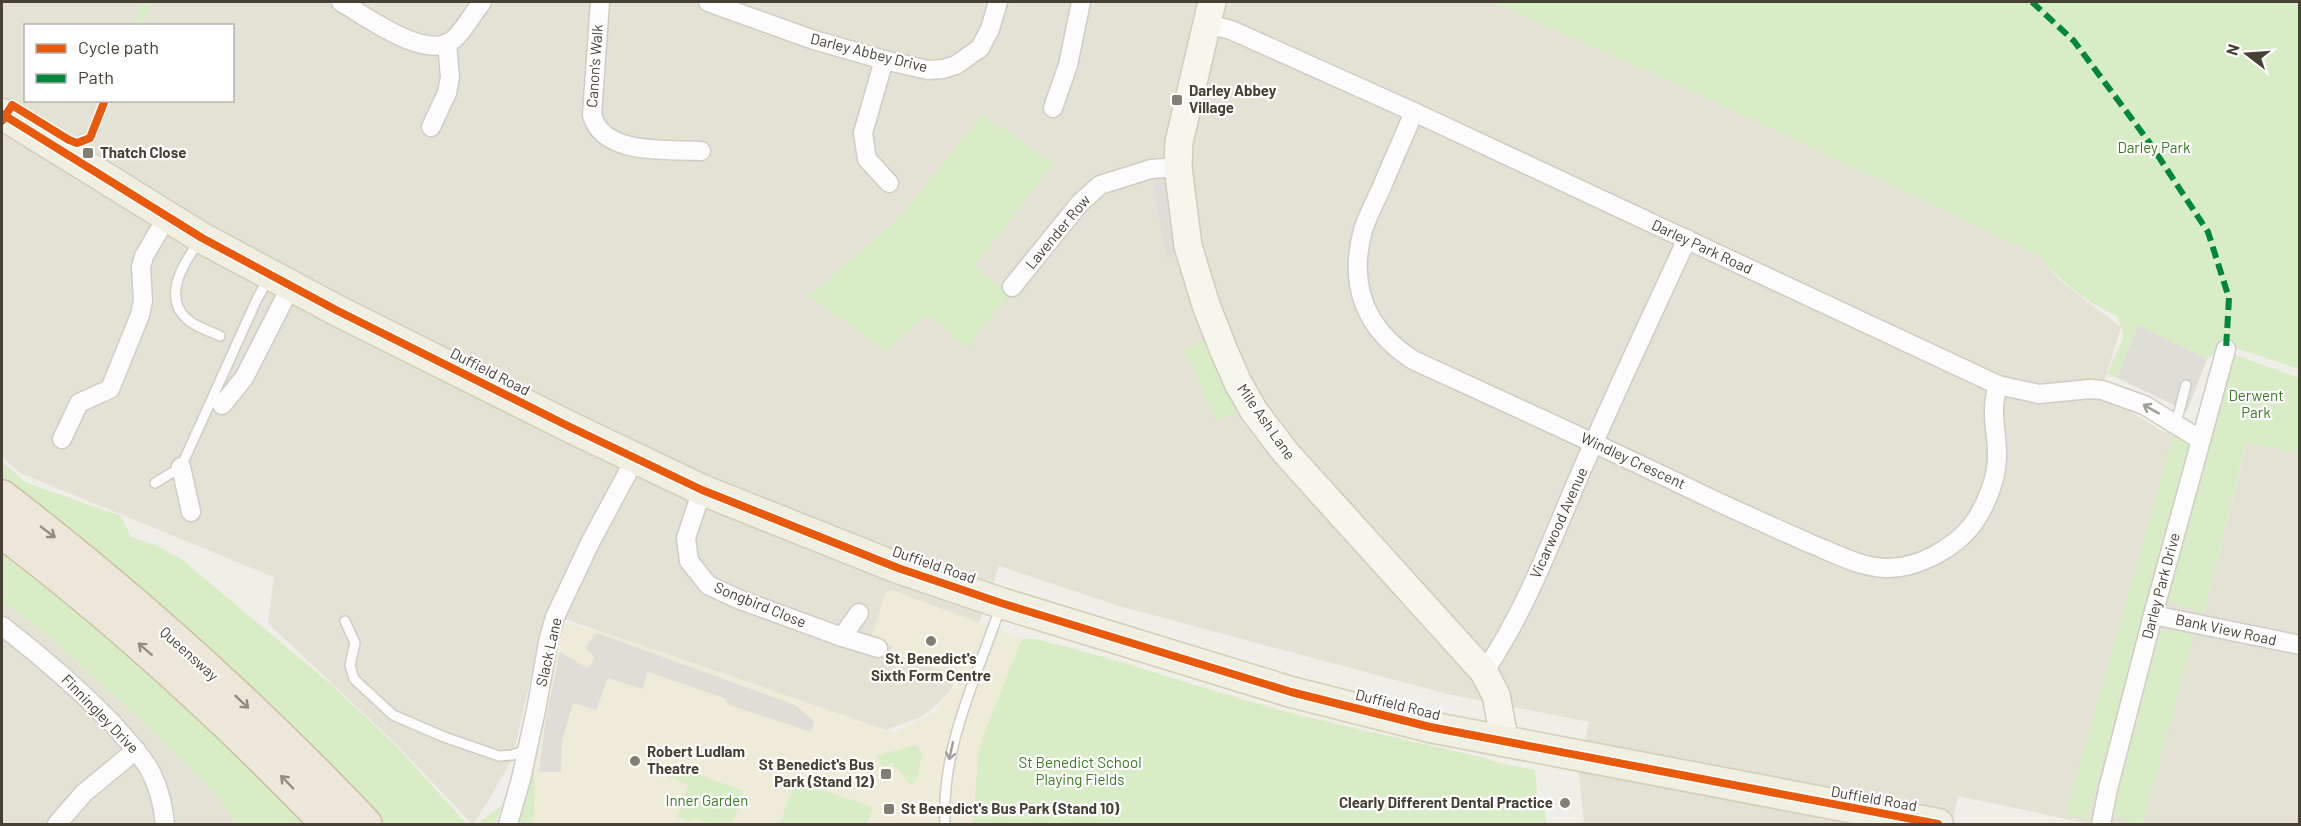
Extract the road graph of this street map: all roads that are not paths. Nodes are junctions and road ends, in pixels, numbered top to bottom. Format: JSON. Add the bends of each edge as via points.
{"nodes":[{"id":1,"x":341,"y":2,"type":"edge"},
{"id":2,"x":482,"y":2,"type":"edge"},
{"id":3,"x":600,"y":2,"type":"edge"},
{"id":4,"x":998,"y":2,"type":"edge"},
{"id":5,"x":1081,"y":2,"type":"edge"},
{"id":6,"x":718,"y":3,"type":"edge"},
{"id":7,"x":1209,"y":13,"type":"edge"},
{"id":8,"x":447,"y":43,"type":"junction"},
{"id":9,"x":884,"y":60,"type":"junction"},
{"id":10,"x":1053,"y":108,"type":"dead end"},
{"id":11,"x":1414,"y":112,"type":"junction"},
{"id":12,"x":2,"y":114,"type":"edge"},
{"id":13,"x":430,"y":127,"type":"dead end"},
{"id":14,"x":701,"y":151,"type":"dead end"},
{"id":15,"x":1178,"y":167,"type":"junction"},
{"id":16,"x":889,"y":183,"type":"dead end"},
{"id":17,"x":167,"y":217,"type":"junction"},
{"id":18,"x":202,"y":238,"type":"junction"},
{"id":19,"x":1687,"y":239,"type":"junction"},
{"id":20,"x":281,"y":281,"type":"junction"},
{"id":21,"x":1012,"y":287,"type":"dead end"},
{"id":22,"x":220,"y":336,"type":"dead end"},
{"id":23,"x":2226,"y":349,"type":"dead end"},
{"id":24,"x":1998,"y":385,"type":"junction"},
{"id":25,"x":2186,"y":385,"type":"dead end"},
{"id":26,"x":222,"y":405,"type":"dead end"},
{"id":27,"x":2176,"y":423,"type":"junction"},
{"id":28,"x":62,"y":439,"type":"dead end"},
{"id":29,"x":2201,"y":440,"type":"junction"},
{"id":30,"x":1594,"y":442,"type":"junction"},
{"id":31,"x":635,"y":459,"type":"junction"},
{"id":32,"x":181,"y":467,"type":"junction"},
{"id":33,"x":155,"y":483,"type":"dead end"},
{"id":34,"x":702,"y":490,"type":"junction"},
{"id":35,"x":2,"y":496,"type":"edge"},
{"id":36,"x":191,"y":512,"type":"dead end"},
{"id":37,"x":2,"y":531,"type":"edge"},
{"id":38,"x":1001,"y":603,"type":"junction"},
{"id":39,"x":859,"y":613,"type":"dead end"},
{"id":40,"x":2153,"y":615,"type":"junction"},
{"id":41,"x":345,"y":621,"type":"dead end"},
{"id":42,"x":2,"y":626,"type":"edge"},
{"id":43,"x":843,"y":637,"type":"junction"},
{"id":44,"x":2300,"y":645,"type":"edge"},
{"id":45,"x":879,"y":648,"type":"dead end"},
{"id":46,"x":1484,"y":672,"type":"junction"},
{"id":47,"x":1505,"y":743,"type":"junction"},
{"id":48,"x":136,"y":750,"type":"junction"},
{"id":49,"x":527,"y":750,"type":"junction"},
{"id":50,"x":57,"y":825,"type":"edge"},
{"id":51,"x":165,"y":825,"type":"edge"},
{"id":52,"x":328,"y":825,"type":"edge"},
{"id":53,"x":365,"y":825,"type":"edge"},
{"id":54,"x":508,"y":825,"type":"edge"},
{"id":55,"x":945,"y":825,"type":"edge"},
{"id":56,"x":1938,"y":825,"type":"edge"},
{"id":57,"x":2101,"y":825,"type":"edge"}],
"edges":[{"from":1,"to":8,"type":"street","via":[[413,42],[432,46]]},
{"from":2,"to":8,"type":"street"},
{"from":3,"to":14,"type":"street","name":"Canon's Walk","via":[[592,115],[597,130],[618,144]]},
{"from":4,"to":9,"type":"street","name":"Darley Abbey Drive","via":[[980,48],[956,65],[928,70]]},
{"from":5,"to":10,"type":"street","via":[[1068,65]]},
{"from":6,"to":9,"type":"street","name":"Darley Abbey Drive","via":[[814,40]]},
{"from":7,"to":11,"type":"street","name":"Darley Park Road","via":[[1231,30]]},
{"from":7,"to":15,"type":"street","name":"Mile Ash Lane","via":[[1179,142]]},
{"from":8,"to":13,"type":"street","via":[[447,93]]},
{"from":9,"to":16,"type":"street","via":[[863,133],[867,159]]},
{"from":11,"to":19,"type":"street","name":"Darley Park Road"},
{"from":11,"to":30,"type":"street","name":"Windley Crescent","via":[[1364,229],[1360,278],[1363,302],[1371,320],[1380,334],[1413,360]]},
{"from":12,"to":17,"type":"main road","name":"Duffield Road"},
{"from":15,"to":21,"type":"street","name":"Lavender Row","via":[[1151,169],[1100,184]]},
{"from":15,"to":46,"type":"street","name":"Mile Ash Lane","via":[[1188,246],[1206,305],[1238,383],[1254,411],[1314,486]]},
{"from":17,"to":18,"type":"main road","name":"Duffield Road"},
{"from":17,"to":28,"type":"street","via":[[144,256],[140,315],[110,389],[79,403]]},
{"from":18,"to":20,"type":"main road","name":"Duffield Road"},
{"from":18,"to":22,"type":"lane","via":[[176,284],[178,305],[189,322]]},
{"from":19,"to":24,"type":"street","name":"Darley Park Road"},
{"from":19,"to":30,"type":"street","name":"Vicarwood Avenue"},
{"from":20,"to":26,"type":"street","via":[[244,378]]},
{"from":20,"to":31,"type":"main road","name":"Duffield Road"},
{"from":20,"to":32,"type":"lane","via":[[257,298]]},
{"from":23,"to":29,"type":"street","name":"Darley Park Drive"},
{"from":27,"to":24,"type":"street","name":"Darley Park Road","one_way":true,"via":[[2110,392],[2090,389],[2039,394]]},
{"from":24,"to":30,"type":"street","name":"Windley Crescent","via":[[1993,404],[1996,469],[1973,524],[1954,543],[1935,554],[1912,564],[1888,568],[1833,553],[1753,519]]},
{"from":25,"to":27,"type":"lane"},
{"from":27,"to":29,"type":"street","name":"Darley Park Road"},
{"from":29,"to":40,"type":"street","name":"Darley Park Drive"},
{"from":30,"to":46,"type":"street","name":"Vicarwood Avenue","via":[[1517,616]]},
{"from":31,"to":34,"type":"main road","name":"Duffield Road"},
{"from":31,"to":49,"type":"street","name":"Slack Lane","via":[[555,616]]},
{"from":32,"to":33,"type":"lane"},
{"from":32,"to":36,"type":"street"},
{"from":34,"to":38,"type":"main road","name":"Duffield Road","via":[[898,568]]},
{"from":34,"to":43,"type":"street","name":"Songbird Close","via":[[686,538],[689,561],[708,585]]},
{"from":35,"to":53,"type":"highway","name":"Queensway","one_way":true,"via":[[72,550],[187,651],[301,756]]},
{"from":52,"to":37,"type":"highway","name":"Queensway","one_way":true,"via":[[277,771],[171,672],[59,574]]},
{"from":38,"to":47,"type":"main road","name":"Duffield Road","via":[[1291,692]]},
{"from":38,"to":55,"type":"lane","one_way":true,"via":[[950,749]]},
{"from":39,"to":43,"type":"street"},
{"from":40,"to":44,"type":"street","name":"Bank View Road"},
{"from":40,"to":57,"type":"street","name":"Darley Park Drive"},
{"from":41,"to":49,"type":"lane","via":[[355,643],[350,665],[354,679],[393,715],[499,756]]},
{"from":42,"to":48,"type":"street","name":"Finningley Drive","via":[[95,705]]},
{"from":43,"to":45,"type":"street","name":"Songbird Close"},
{"from":46,"to":47,"type":"street","name":"Mile Ash Lane","via":[[1496,695]]},
{"from":47,"to":56,"type":"main road","name":"Duffield Road"},
{"from":48,"to":50,"type":"street","via":[[84,793]]},
{"from":48,"to":51,"type":"street","name":"Finningley Drive","via":[[157,786]]},
{"from":49,"to":54,"type":"street","name":"Slack Lane"}]}
